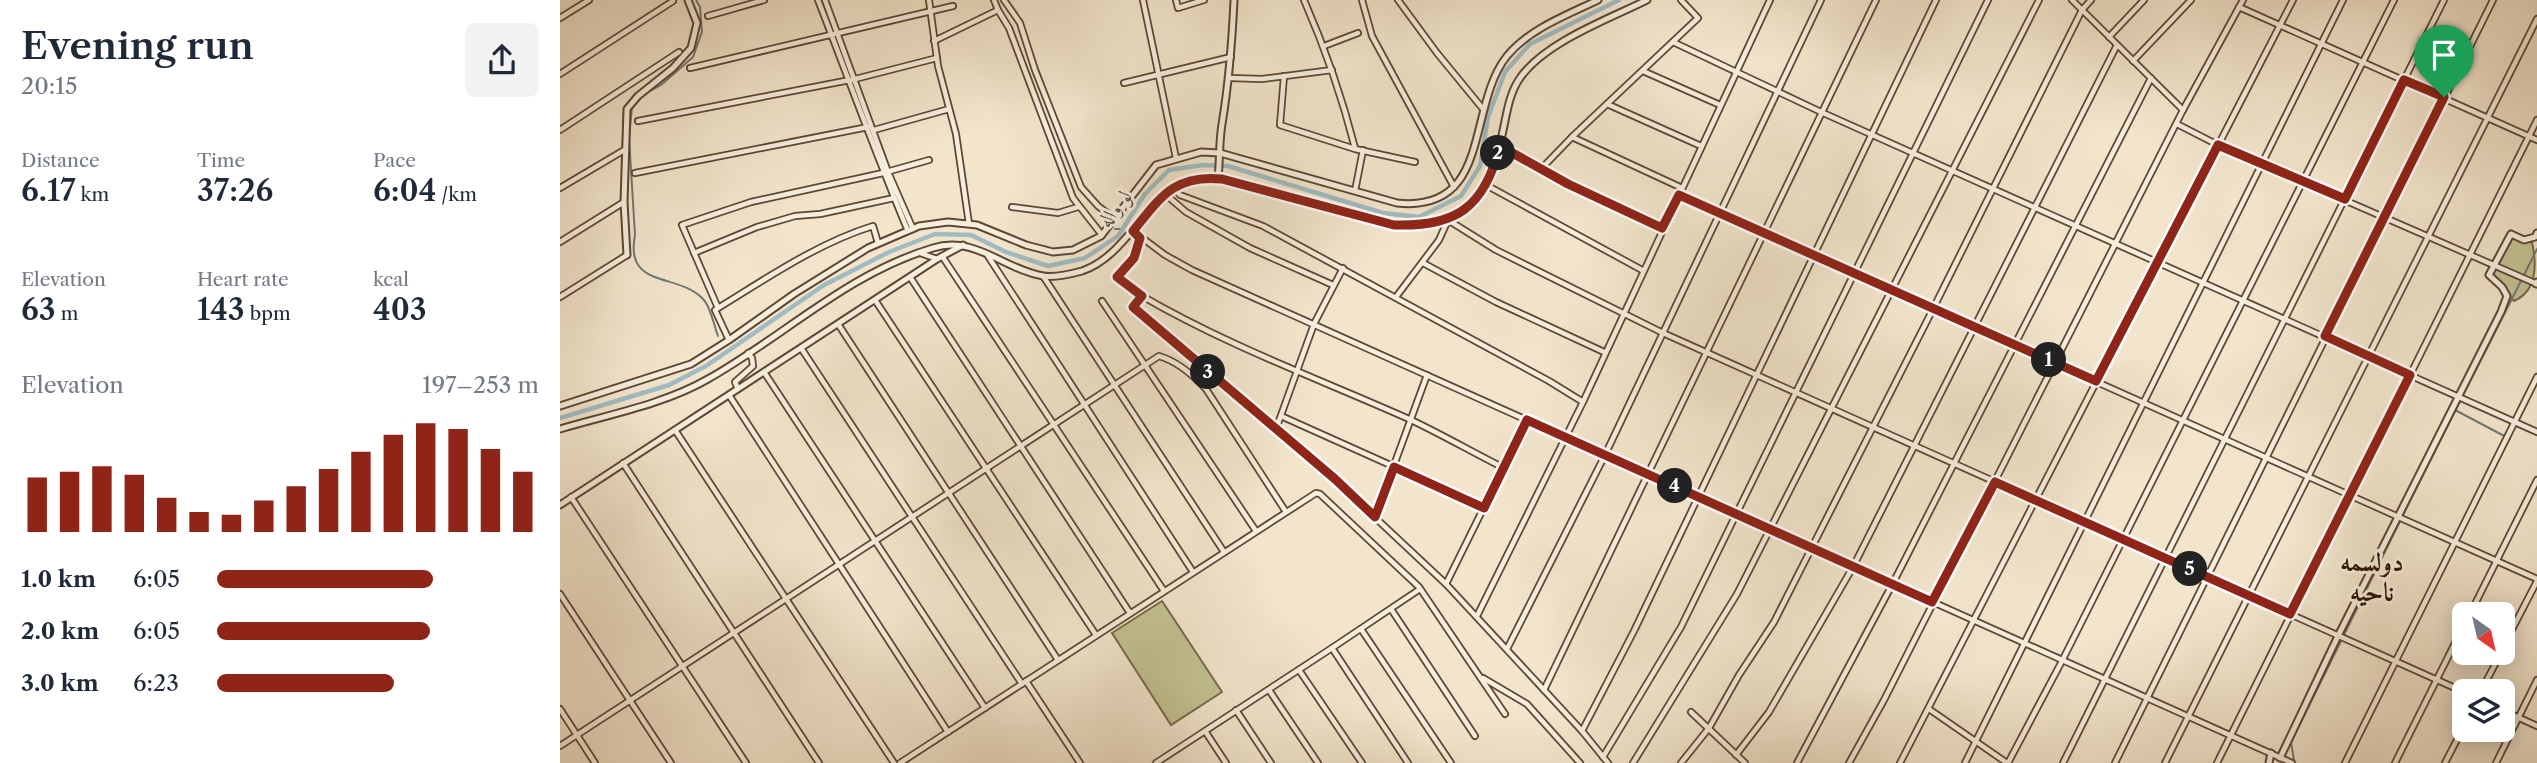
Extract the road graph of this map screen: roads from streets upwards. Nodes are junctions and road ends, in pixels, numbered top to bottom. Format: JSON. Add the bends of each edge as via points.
{"nodes":[{"id":1,"x":589,"y":0,"type":"edge"},
{"id":2,"x":688,"y":0,"type":"edge"},
{"id":3,"x":764,"y":0,"type":"edge"},
{"id":4,"x":818,"y":0,"type":"edge"},
{"id":5,"x":825,"y":0,"type":"edge"},
{"id":6,"x":929,"y":0,"type":"edge"},
{"id":7,"x":994,"y":0,"type":"edge"},
{"id":8,"x":1004,"y":0,"type":"edge"},
{"id":9,"x":1143,"y":0,"type":"edge"},
{"id":10,"x":1176,"y":0,"type":"edge"},
{"id":11,"x":1204,"y":0,"type":"edge"},
{"id":12,"x":1234,"y":0,"type":"edge"},
{"id":13,"x":1304,"y":0,"type":"edge"},
{"id":14,"x":1362,"y":0,"type":"edge"},
{"id":15,"x":1398,"y":0,"type":"edge"},
{"id":16,"x":1598,"y":0,"type":"edge"},
{"id":17,"x":1647,"y":0,"type":"edge"},
{"id":18,"x":1681,"y":0,"type":"edge"},
{"id":19,"x":1770,"y":0,"type":"edge"},
{"id":20,"x":1821,"y":0,"type":"edge"},
{"id":21,"x":1876,"y":0,"type":"edge"},
{"id":22,"x":1936,"y":0,"type":"edge"},
{"id":23,"x":1988,"y":0,"type":"edge"},
{"id":24,"x":2039,"y":0,"type":"edge"},
{"id":25,"x":2072,"y":0,"type":"edge"},
{"id":26,"x":2091,"y":0,"type":"edge"},
{"id":27,"x":2144,"y":0,"type":"edge"},
{"id":28,"x":2191,"y":0,"type":"edge"},
{"id":29,"x":2243,"y":0,"type":"edge"},
{"id":30,"x":2293,"y":0,"type":"edge"},
{"id":31,"x":2343,"y":0,"type":"edge"},
{"id":32,"x":2394,"y":0,"type":"edge"},
{"id":33,"x":2444,"y":0,"type":"edge"},
{"id":34,"x":2493,"y":0,"type":"edge"},
{"id":35,"x":673,"y":1,"type":"edge"},
{"id":36,"x":953,"y":6,"type":"dead end"},
{"id":37,"x":2239,"y":7,"type":"junction"},
{"id":38,"x":998,"y":10,"type":"junction"},
{"id":39,"x":2082,"y":10,"type":"junction"},
{"id":40,"x":930,"y":11,"type":"junction"},
{"id":41,"x":708,"y":16,"type":"dead end"},
{"id":42,"x":560,"y":19,"type":"edge"},
{"id":43,"x":2537,"y":19,"type":"edge"},
{"id":44,"x":2280,"y":25,"type":"junction"},
{"id":45,"x":1358,"y":33,"type":"dead end"},
{"id":46,"x":834,"y":34,"type":"junction"},
{"id":47,"x":2109,"y":37,"type":"junction"},
{"id":48,"x":934,"y":41,"type":"junction"},
{"id":49,"x":1673,"y":42,"type":"junction"},
{"id":50,"x":2322,"y":43,"type":"junction"},
{"id":51,"x":2117,"y":45,"type":"junction"},
{"id":52,"x":1324,"y":46,"type":"junction"},
{"id":53,"x":679,"y":52,"type":"dead end"},
{"id":54,"x":1232,"y":57,"type":"junction"},
{"id":55,"x":937,"y":58,"type":"junction"},
{"id":56,"x":2133,"y":61,"type":"junction"},
{"id":57,"x":2363,"y":62,"type":"junction"},
{"id":58,"x":690,"y":68,"type":"dead end"},
{"id":59,"x":1332,"y":70,"type":"junction"},
{"id":60,"x":1643,"y":71,"type":"junction"},
{"id":61,"x":1736,"y":73,"type":"junction"},
{"id":62,"x":560,"y":74,"type":"edge"},
{"id":63,"x":1159,"y":75,"type":"junction"},
{"id":64,"x":1284,"y":76,"type":"junction"},
{"id":65,"x":1230,"y":78,"type":"junction"},
{"id":66,"x":2151,"y":78,"type":"junction"},
{"id":67,"x":852,"y":79,"type":"junction"},
{"id":68,"x":2404,"y":80,"type":"junction"},
{"id":69,"x":1124,"y":83,"type":"dead end"},
{"id":70,"x":1777,"y":92,"type":"junction"},
{"id":71,"x":2444,"y":97,"type":"junction"},
{"id":72,"x":1607,"y":104,"type":"junction"},
{"id":73,"x":1720,"y":105,"type":"junction"},
{"id":74,"x":949,"y":109,"type":"junction"},
{"id":75,"x":1483,"y":109,"type":"junction"},
{"id":76,"x":2183,"y":110,"type":"junction"},
{"id":77,"x":1821,"y":112,"type":"junction"},
{"id":78,"x":2488,"y":117,"type":"junction"},
{"id":79,"x":2537,"y":120,"type":"edge"},
{"id":80,"x":638,"y":121,"type":"dead end"},
{"id":81,"x":2177,"y":124,"type":"junction"},
{"id":82,"x":872,"y":128,"type":"junction"},
{"id":83,"x":560,"y":130,"type":"edge"},
{"id":84,"x":1872,"y":134,"type":"junction"},
{"id":85,"x":2529,"y":136,"type":"junction"},
{"id":86,"x":1572,"y":137,"type":"junction"},
{"id":87,"x":2537,"y":140,"type":"edge"},
{"id":88,"x":2218,"y":145,"type":"junction"},
{"id":89,"x":1500,"y":146,"type":"junction"},
{"id":90,"x":1701,"y":146,"type":"junction"},
{"id":91,"x":625,"y":149,"type":"junction"},
{"id":92,"x":1356,"y":149,"type":"junction"},
{"id":93,"x":1363,"y":150,"type":"junction"},
{"id":94,"x":1913,"y":152,"type":"junction"},
{"id":95,"x":1220,"y":156,"type":"junction"},
{"id":96,"x":1176,"y":158,"type":"junction"},
{"id":97,"x":929,"y":160,"type":"dead end"},
{"id":98,"x":1415,"y":162,"type":"dead end"},
{"id":99,"x":2263,"y":162,"type":"junction"},
{"id":100,"x":1542,"y":168,"type":"junction"},
{"id":101,"x":1953,"y":170,"type":"junction"},
{"id":102,"x":885,"y":172,"type":"junction"},
{"id":103,"x":635,"y":173,"type":"dead end"},
{"id":104,"x":1218,"y":177,"type":"junction"},
{"id":105,"x":2304,"y":181,"type":"junction"},
{"id":106,"x":1486,"y":186,"type":"junction"},
{"id":107,"x":1454,"y":187,"type":"junction"},
{"id":108,"x":560,"y":188,"type":"edge"},
{"id":109,"x":1174,"y":188,"type":"junction"},
{"id":110,"x":1682,"y":188,"type":"junction"},
{"id":111,"x":1993,"y":189,"type":"junction"},
{"id":112,"x":1355,"y":191,"type":"junction"},
{"id":113,"x":1164,"y":193,"type":"junction"},
{"id":114,"x":1679,"y":195,"type":"junction"},
{"id":115,"x":894,"y":198,"type":"junction"},
{"id":116,"x":2345,"y":199,"type":"junction"},
{"id":117,"x":624,"y":202,"type":"junction"},
{"id":118,"x":2035,"y":206,"type":"junction"},
{"id":119,"x":1013,"y":207,"type":"dead end"},
{"id":120,"x":1078,"y":207,"type":"junction"},
{"id":121,"x":1720,"y":212,"type":"junction"},
{"id":122,"x":2385,"y":217,"type":"junction"},
{"id":123,"x":1115,"y":219,"type":"junction"},
{"id":124,"x":1448,"y":220,"type":"junction"},
{"id":125,"x":969,"y":224,"type":"junction"},
{"id":126,"x":2076,"y":224,"type":"junction"},
{"id":127,"x":1662,"y":228,"type":"junction"},
{"id":128,"x":910,"y":230,"type":"junction"},
{"id":129,"x":1133,"y":231,"type":"junction"},
{"id":130,"x":1764,"y":232,"type":"junction"},
{"id":131,"x":2537,"y":233,"type":"edge"},
{"id":132,"x":1102,"y":234,"type":"junction"},
{"id":133,"x":2428,"y":236,"type":"junction"},
{"id":134,"x":1140,"y":238,"type":"junction"},
{"id":135,"x":560,"y":242,"type":"edge"},
{"id":136,"x":878,"y":243,"type":"junction"},
{"id":137,"x":2117,"y":243,"type":"junction"},
{"id":138,"x":963,"y":245,"type":"junction"},
{"id":139,"x":694,"y":253,"type":"junction"},
{"id":140,"x":920,"y":253,"type":"junction"},
{"id":141,"x":987,"y":254,"type":"junction"},
{"id":142,"x":628,"y":255,"type":"joint"},
{"id":143,"x":1814,"y":255,"type":"junction"},
{"id":144,"x":2470,"y":255,"type":"junction"},
{"id":145,"x":941,"y":259,"type":"junction"},
{"id":146,"x":2158,"y":261,"type":"junction"},
{"id":147,"x":1423,"y":263,"type":"junction"},
{"id":148,"x":2493,"y":266,"type":"junction"},
{"id":149,"x":1343,"y":268,"type":"junction"},
{"id":150,"x":1643,"y":270,"type":"junction"},
{"id":151,"x":1855,"y":273,"type":"junction"},
{"id":152,"x":1043,"y":276,"type":"junction"},
{"id":153,"x":911,"y":277,"type":"junction"},
{"id":154,"x":2204,"y":281,"type":"junction"},
{"id":155,"x":2537,"y":284,"type":"edge"},
{"id":156,"x":1333,"y":285,"type":"junction"},
{"id":157,"x":1892,"y":290,"type":"junction"},
{"id":158,"x":1142,"y":296,"type":"junction"},
{"id":159,"x":560,"y":297,"type":"edge"},
{"id":160,"x":1396,"y":298,"type":"junction"},
{"id":161,"x":2244,"y":299,"type":"junction"},
{"id":162,"x":875,"y":300,"type":"junction"},
{"id":163,"x":1102,"y":301,"type":"dead end"},
{"id":164,"x":718,"y":308,"type":"junction"},
{"id":165,"x":1933,"y":309,"type":"junction"},
{"id":166,"x":1623,"y":314,"type":"junction"},
{"id":167,"x":2285,"y":318,"type":"junction"},
{"id":168,"x":838,"y":324,"type":"junction"},
{"id":169,"x":1314,"y":324,"type":"junction"},
{"id":170,"x":1974,"y":327,"type":"junction"},
{"id":171,"x":1663,"y":333,"type":"junction"},
{"id":172,"x":2325,"y":336,"type":"junction"},
{"id":173,"x":729,"y":340,"type":"junction"},
{"id":174,"x":2014,"y":345,"type":"junction"},
{"id":175,"x":801,"y":348,"type":"junction"},
{"id":176,"x":748,"y":353,"type":"junction"},
{"id":177,"x":1605,"y":353,"type":"junction"},
{"id":178,"x":1707,"y":353,"type":"junction"},
{"id":179,"x":2369,"y":356,"type":"junction"},
{"id":180,"x":2056,"y":363,"type":"junction"},
{"id":181,"x":1145,"y":365,"type":"junction"},
{"id":182,"x":764,"y":372,"type":"junction"},
{"id":183,"x":1298,"y":372,"type":"junction"},
{"id":184,"x":1427,"y":375,"type":"junction"},
{"id":185,"x":2410,"y":375,"type":"junction"},
{"id":186,"x":1757,"y":376,"type":"junction"},
{"id":187,"x":2537,"y":377,"type":"edge"},
{"id":188,"x":2096,"y":381,"type":"junction"},
{"id":189,"x":1115,"y":385,"type":"junction"},
{"id":190,"x":738,"y":389,"type":"junction"},
{"id":191,"x":1796,"y":393,"type":"junction"},
{"id":192,"x":729,"y":395,"type":"junction"},
{"id":193,"x":2458,"y":397,"type":"junction"},
{"id":194,"x":1583,"y":402,"type":"junction"},
{"id":195,"x":2144,"y":402,"type":"junction"},
{"id":196,"x":1084,"y":405,"type":"junction"},
{"id":197,"x":560,"y":406,"type":"edge"},
{"id":198,"x":1831,"y":409,"type":"junction"},
{"id":199,"x":1281,"y":415,"type":"junction"},
{"id":200,"x":1411,"y":420,"type":"junction"},
{"id":201,"x":1527,"y":420,"type":"junction"},
{"id":202,"x":2183,"y":420,"type":"junction"},
{"id":203,"x":2515,"y":422,"type":"junction"},
{"id":204,"x":1052,"y":426,"type":"junction"},
{"id":205,"x":1874,"y":428,"type":"junction"},
{"id":206,"x":560,"y":429,"type":"edge"},
{"id":207,"x":1276,"y":429,"type":"junction"},
{"id":208,"x":675,"y":430,"type":"junction"},
{"id":209,"x":2537,"y":432,"type":"edge"},
{"id":210,"x":1566,"y":438,"type":"junction"},
{"id":211,"x":2225,"y":438,"type":"junction"},
{"id":212,"x":1021,"y":446,"type":"junction"},
{"id":213,"x":1914,"y":446,"type":"junction"},
{"id":214,"x":1605,"y":456,"type":"junction"},
{"id":215,"x":2266,"y":457,"type":"junction"},
{"id":216,"x":623,"y":463,"type":"junction"},
{"id":217,"x":1953,"y":464,"type":"junction"},
{"id":218,"x":1394,"y":467,"type":"junction"},
{"id":219,"x":1504,"y":468,"type":"junction"},
{"id":220,"x":986,"y":469,"type":"junction"},
{"id":221,"x":1649,"y":475,"type":"junction"},
{"id":222,"x":2309,"y":476,"type":"junction"},
{"id":223,"x":2537,"y":480,"type":"edge"},
{"id":224,"x":1995,"y":482,"type":"junction"},
{"id":225,"x":949,"y":493,"type":"junction"},
{"id":226,"x":2350,"y":495,"type":"junction"},
{"id":227,"x":572,"y":497,"type":"junction"},
{"id":228,"x":1699,"y":497,"type":"junction"},
{"id":229,"x":2035,"y":500,"type":"junction"},
{"id":230,"x":560,"y":505,"type":"edge"},
{"id":231,"x":1484,"y":508,"type":"junction"},
{"id":232,"x":1286,"y":512,"type":"junction"},
{"id":233,"x":1737,"y":514,"type":"junction"},
{"id":234,"x":911,"y":517,"type":"junction"},
{"id":235,"x":1375,"y":517,"type":"junction"},
{"id":236,"x":2398,"y":517,"type":"junction"},
{"id":237,"x":2085,"y":523,"type":"junction"},
{"id":238,"x":1770,"y":529,"type":"junction"},
{"id":239,"x":1256,"y":531,"type":"junction"},
{"id":240,"x":2123,"y":540,"type":"junction"},
{"id":241,"x":875,"y":541,"type":"junction"},
{"id":242,"x":2455,"y":542,"type":"junction"},
{"id":243,"x":1812,"y":548,"type":"junction"},
{"id":244,"x":1224,"y":552,"type":"junction"},
{"id":245,"x":2165,"y":558,"type":"junction"},
{"id":246,"x":2497,"y":561,"type":"junction"},
{"id":247,"x":838,"y":565,"type":"junction"},
{"id":248,"x":1853,"y":567,"type":"junction"},
{"id":249,"x":1193,"y":572,"type":"junction"},
{"id":250,"x":2206,"y":576,"type":"junction"},
{"id":251,"x":2537,"y":580,"type":"edge"},
{"id":252,"x":1446,"y":584,"type":"junction"},
{"id":253,"x":1892,"y":584,"type":"junction"},
{"id":254,"x":1420,"y":589,"type":"junction"},
{"id":255,"x":1164,"y":591,"type":"junction"},
{"id":256,"x":560,"y":594,"type":"edge"},
{"id":257,"x":2249,"y":595,"type":"junction"},
{"id":258,"x":786,"y":599,"type":"junction"},
{"id":259,"x":1932,"y":602,"type":"junction"},
{"id":260,"x":2476,"y":602,"type":"edge"},
{"id":261,"x":1391,"y":609,"type":"junction"},
{"id":262,"x":1130,"y":613,"type":"junction"},
{"id":263,"x":2290,"y":614,"type":"junction"},
{"id":264,"x":1477,"y":616,"type":"junction"},
{"id":265,"x":1974,"y":621,"type":"junction"},
{"id":266,"x":2515,"y":625,"type":"edge"},
{"id":267,"x":1361,"y":629,"type":"junction"},
{"id":268,"x":734,"y":633,"type":"junction"},
{"id":269,"x":1096,"y":635,"type":"junction"},
{"id":270,"x":2338,"y":636,"type":"junction"},
{"id":271,"x":2024,"y":644,"type":"junction"},
{"id":272,"x":1332,"y":648,"type":"junction"},
{"id":273,"x":2452,"y":648,"type":"edge"},
{"id":274,"x":1507,"y":649,"type":"junction"},
{"id":275,"x":1058,"y":660,"type":"junction"},
{"id":276,"x":2062,"y":661,"type":"junction"},
{"id":277,"x":2396,"y":663,"type":"junction"},
{"id":278,"x":683,"y":666,"type":"junction"},
{"id":279,"x":1299,"y":670,"type":"junction"},
{"id":280,"x":1479,"y":675,"type":"junction"},
{"id":281,"x":2104,"y":680,"type":"junction"},
{"id":282,"x":2435,"y":680,"type":"junction"},
{"id":283,"x":2537,"y":680,"type":"edge"},
{"id":284,"x":1024,"y":682,"type":"junction"},
{"id":285,"x":2452,"y":687,"type":"edge"},
{"id":286,"x":1269,"y":690,"type":"junction"},
{"id":287,"x":1544,"y":690,"type":"junction"},
{"id":288,"x":2147,"y":699,"type":"junction"},
{"id":289,"x":630,"y":701,"type":"junction"},
{"id":290,"x":985,"y":708,"type":"junction"},
{"id":291,"x":560,"y":709,"type":"edge"},
{"id":292,"x":1929,"y":709,"type":"junction"},
{"id":293,"x":1236,"y":710,"type":"junction"},
{"id":294,"x":1691,"y":712,"type":"dead end"},
{"id":295,"x":1505,"y":714,"type":"dead end"},
{"id":296,"x":2515,"y":716,"type":"edge"},
{"id":297,"x":2188,"y":717,"type":"junction"},
{"id":298,"x":2519,"y":718,"type":"junction"},
{"id":299,"x":2537,"y":726,"type":"edge"},
{"id":300,"x":1709,"y":728,"type":"junction"},
{"id":301,"x":1582,"y":731,"type":"junction"},
{"id":302,"x":948,"y":732,"type":"junction"},
{"id":303,"x":1205,"y":732,"type":"junction"},
{"id":304,"x":577,"y":735,"type":"junction"},
{"id":305,"x":1475,"y":736,"type":"dead end"},
{"id":306,"x":2230,"y":736,"type":"junction"},
{"id":307,"x":1977,"y":740,"type":"junction"},
{"id":308,"x":2456,"y":742,"type":"edge"},
{"id":309,"x":560,"y":746,"type":"edge"},
{"id":310,"x":2271,"y":753,"type":"junction"},
{"id":311,"x":1168,"y":755,"type":"junction"},
{"id":312,"x":1737,"y":755,"type":"junction"},
{"id":313,"x":1603,"y":757,"type":"junction"},
{"id":314,"x":2280,"y":758,"type":"junction"},
{"id":315,"x":595,"y":763,"type":"edge"},
{"id":316,"x":671,"y":763,"type":"edge"},
{"id":317,"x":746,"y":763,"type":"edge"},
{"id":318,"x":819,"y":763,"type":"edge"},
{"id":319,"x":894,"y":763,"type":"edge"},
{"id":320,"x":900,"y":763,"type":"edge"},
{"id":321,"x":1080,"y":763,"type":"edge"},
{"id":322,"x":1156,"y":763,"type":"edge"},
{"id":323,"x":1174,"y":763,"type":"edge"},
{"id":324,"x":1226,"y":763,"type":"edge"},
{"id":325,"x":1271,"y":763,"type":"edge"},
{"id":326,"x":1318,"y":763,"type":"edge"},
{"id":327,"x":1362,"y":763,"type":"edge"},
{"id":328,"x":1408,"y":763,"type":"edge"},
{"id":329,"x":1451,"y":763,"type":"edge"},
{"id":330,"x":1580,"y":763,"type":"edge"},
{"id":331,"x":1608,"y":763,"type":"edge"},
{"id":332,"x":1633,"y":763,"type":"edge"},
{"id":333,"x":1681,"y":763,"type":"edge"},
{"id":334,"x":1745,"y":763,"type":"edge"},
{"id":335,"x":1797,"y":763,"type":"edge"},
{"id":336,"x":1849,"y":763,"type":"edge"},
{"id":337,"x":1900,"y":763,"type":"edge"},
{"id":338,"x":1965,"y":763,"type":"edge"},
{"id":339,"x":2008,"y":763,"type":"edge"},
{"id":340,"x":2063,"y":763,"type":"edge"},
{"id":341,"x":2115,"y":763,"type":"edge"},
{"id":342,"x":2165,"y":763,"type":"edge"},
{"id":343,"x":2217,"y":763,"type":"edge"},
{"id":344,"x":2269,"y":763,"type":"edge"},
{"id":345,"x":2292,"y":763,"type":"edge"},
{"id":346,"x":2345,"y":763,"type":"edge"},
{"id":347,"x":2395,"y":763,"type":"edge"},
{"id":348,"x":2445,"y":763,"type":"edge"},
{"id":349,"x":2496,"y":763,"type":"edge"}],
"edges":[{"from":1,"to":42,"type":"street"},
{"from":2,"to":91,"type":"street","via":[[696,23],[691,48],[627,109]]},
{"from":3,"to":41,"type":"street"},
{"from":4,"to":46,"type":"street"},
{"from":5,"to":46,"type":"street"},
{"from":6,"to":40,"type":"street"},
{"from":7,"to":38,"type":"street"},
{"from":8,"to":123,"type":"street","via":[[1020,23],[1081,187]]},
{"from":9,"to":63,"type":"street"},
{"from":10,"to":11,"type":"street","via":[[1178,8]]},
{"from":12,"to":54,"type":"street"},
{"from":13,"to":52,"type":"street"},
{"from":14,"to":107,"type":"street","via":[[1372,36]]},
{"from":15,"to":75,"type":"street"},
{"from":16,"to":75,"type":"street","via":[[1525,39],[1493,80]]},
{"from":17,"to":89,"type":"street","via":[[1563,43],[1526,71],[1509,102]]},
{"from":18,"to":49,"type":"street","via":[[1698,18]]},
{"from":19,"to":61,"type":"street"},
{"from":20,"to":70,"type":"street"},
{"from":21,"to":77,"type":"street"},
{"from":22,"to":84,"type":"street"},
{"from":23,"to":94,"type":"street"},
{"from":24,"to":101,"type":"street"},
{"from":25,"to":39,"type":"street"},
{"from":26,"to":39,"type":"street"},
{"from":27,"to":47,"type":"street"},
{"from":28,"to":56,"type":"street"},
{"from":29,"to":37,"type":"street"},
{"from":30,"to":44,"type":"street"},
{"from":31,"to":50,"type":"street"},
{"from":32,"to":57,"type":"street"},
{"from":33,"to":68,"type":"street"},
{"from":34,"to":71,"type":"street"},
{"from":35,"to":62,"type":"street"},
{"from":36,"to":40,"type":"street"},
{"from":37,"to":44,"type":"street"},
{"from":37,"to":76,"type":"street"},
{"from":38,"to":48,"type":"street"},
{"from":38,"to":120,"type":"street"},
{"from":39,"to":47,"type":"street"},
{"from":39,"to":111,"type":"street"},
{"from":40,"to":46,"type":"street"},
{"from":40,"to":48,"type":"street"},
{"from":43,"to":78,"type":"street"},
{"from":44,"to":50,"type":"street"},
{"from":44,"to":88,"type":"street"},
{"from":45,"to":52,"type":"street"},
{"from":46,"to":58,"type":"street"},
{"from":46,"to":67,"type":"street"},
{"from":47,"to":51,"type":"street"},
{"from":48,"to":55,"type":"street"},
{"from":49,"to":60,"type":"street"},
{"from":49,"to":61,"type":"street"},
{"from":50,"to":57,"type":"street"},
{"from":50,"to":99,"type":"street"},
{"from":51,"to":56,"type":"street"},
{"from":51,"to":118,"type":"street"},
{"from":52,"to":59,"type":"street"},
{"from":53,"to":83,"type":"street"},
{"from":54,"to":63,"type":"street"},
{"from":54,"to":65,"type":"street"},
{"from":55,"to":67,"type":"street"},
{"from":55,"to":74,"type":"street"},
{"from":56,"to":66,"type":"street"},
{"from":57,"to":68,"type":"street"},
{"from":57,"to":105,"type":"street"},
{"from":59,"to":64,"type":"street"},
{"from":59,"to":92,"type":"street"},
{"from":60,"to":72,"type":"street"},
{"from":60,"to":73,"type":"street"},
{"from":61,"to":70,"type":"street"},
{"from":61,"to":73,"type":"street"},
{"from":63,"to":69,"type":"street"},
{"from":63,"to":96,"type":"street"},
{"from":64,"to":65,"type":"street"},
{"from":64,"to":92,"type":"street","via":[[1279,125]]},
{"from":65,"to":95,"type":"street"},
{"from":66,"to":76,"type":"street"},
{"from":66,"to":126,"type":"street"},
{"from":67,"to":80,"type":"street"},
{"from":67,"to":82,"type":"street"},
{"from":68,"to":71,"type":"street"},
{"from":68,"to":116,"type":"street"},
{"from":70,"to":77,"type":"street"},
{"from":70,"to":121,"type":"street"},
{"from":71,"to":78,"type":"street"},
{"from":71,"to":122,"type":"street"},
{"from":72,"to":86,"type":"street"},
{"from":72,"to":90,"type":"street"},
{"from":73,"to":90,"type":"street"},
{"from":74,"to":82,"type":"street"},
{"from":74,"to":125,"type":"street"},
{"from":75,"to":107,"type":"street","via":[[1466,173]]},
{"from":76,"to":81,"type":"street"},
{"from":77,"to":84,"type":"street"},
{"from":77,"to":130,"type":"street"},
{"from":78,"to":85,"type":"street"},
{"from":78,"to":133,"type":"street"},
{"from":79,"to":85,"type":"street"},
{"from":81,"to":88,"type":"street"},
{"from":81,"to":137,"type":"street"},
{"from":82,"to":102,"type":"street"},
{"from":82,"to":103,"type":"street"},
{"from":84,"to":94,"type":"street"},
{"from":84,"to":143,"type":"street"},
{"from":85,"to":87,"type":"street"},
{"from":85,"to":144,"type":"street"},
{"from":86,"to":100,"type":"street"},
{"from":86,"to":110,"type":"street"},
{"from":88,"to":99,"type":"street"},
{"from":88,"to":146,"type":"street"},
{"from":89,"to":100,"type":"street"},
{"from":89,"to":106,"type":"street"},
{"from":90,"to":110,"type":"street"},
{"from":91,"to":108,"type":"street"},
{"from":91,"to":117,"type":"street"},
{"from":92,"to":93,"type":"street"},
{"from":93,"to":98,"type":"street"},
{"from":93,"to":112,"type":"street"},
{"from":94,"to":101,"type":"street"},
{"from":94,"to":151,"type":"street"},
{"from":95,"to":96,"type":"street","via":[[1200,152]]},
{"from":95,"to":104,"type":"street"},
{"from":95,"to":112,"type":"street"},
{"from":96,"to":123,"type":"street","via":[[1156,165]]},
{"from":97,"to":102,"type":"street"},
{"from":99,"to":105,"type":"street"},
{"from":99,"to":154,"type":"street"},
{"from":100,"to":127,"type":"street"},
{"from":101,"to":111,"type":"street"},
{"from":101,"to":157,"type":"street"},
{"from":102,"to":115,"type":"street"},
{"from":102,"to":128,"type":"street"},
{"from":102,"to":139,"type":"street","via":[[751,202],[682,225]]},
{"from":104,"to":109,"type":"street","via":[[1199,178]]},
{"from":104,"to":124,"type":"street","via":[[1394,225],[1422,226]]},
{"from":105,"to":116,"type":"street"},
{"from":105,"to":161,"type":"street"},
{"from":106,"to":124,"type":"street"},
{"from":106,"to":150,"type":"street"},
{"from":107,"to":112,"type":"street","via":[[1446,195],[1413,205]]},
{"from":109,"to":113,"type":"street"},
{"from":109,"to":149,"type":"street","via":[[1180,195],[1263,226]]},
{"from":110,"to":114,"type":"street"},
{"from":111,"to":118,"type":"street"},
{"from":111,"to":165,"type":"street"},
{"from":113,"to":129,"type":"street"},
{"from":113,"to":156,"type":"street","via":[[1186,212],[1250,248]]},
{"from":114,"to":121,"type":"street"},
{"from":114,"to":127,"type":"street"},
{"from":115,"to":128,"type":"street"},
{"from":115,"to":139,"type":"street","via":[[795,216]]},
{"from":116,"to":122,"type":"street"},
{"from":116,"to":167,"type":"street"},
{"from":117,"to":135,"type":"street"},
{"from":117,"to":142,"type":"street"},
{"from":118,"to":126,"type":"street"},
{"from":118,"to":170,"type":"street"},
{"from":119,"to":120,"type":"street","via":[[1058,213]]},
{"from":120,"to":132,"type":"street"},
{"from":121,"to":130,"type":"street"},
{"from":121,"to":171,"type":"street"},
{"from":122,"to":133,"type":"street"},
{"from":122,"to":172,"type":"street"},
{"from":123,"to":132,"type":"street"},
{"from":124,"to":147,"type":"street"},
{"from":124,"to":166,"type":"street","via":[[1496,250]]},
{"from":125,"to":128,"type":"street","via":[[948,222]]},
{"from":125,"to":132,"type":"street","via":[[1053,251],[1073,250]]},
{"from":126,"to":137,"type":"street"},
{"from":126,"to":174,"type":"street"},
{"from":127,"to":150,"type":"street"},
{"from":128,"to":136,"type":"street"},
{"from":129,"to":134,"type":"street"},
{"from":129,"to":152,"type":"street","via":[[1106,259],[1082,271]]},
{"from":130,"to":143,"type":"street"},
{"from":130,"to":178,"type":"street"},
{"from":131,"to":148,"type":"street","via":[[2524,240],[2511,234]]},
{"from":133,"to":144,"type":"street"},
{"from":133,"to":179,"type":"street"},
{"from":134,"to":158,"type":"street","via":[[1134,258],[1117,277]]},
{"from":134,"to":169,"type":"street","via":[[1192,270]]},
{"from":136,"to":164,"type":"street","via":[[873,226],[848,234]]},
{"from":136,"to":173,"type":"street"},
{"from":137,"to":146,"type":"street"},
{"from":137,"to":180,"type":"street"},
{"from":138,"to":140,"type":"street"},
{"from":138,"to":141,"type":"street"},
{"from":138,"to":145,"type":"street"},
{"from":139,"to":164,"type":"street"},
{"from":140,"to":145,"type":"street"},
{"from":140,"to":176,"type":"street","via":[[874,272]]},
{"from":141,"to":152,"type":"street"},
{"from":141,"to":196,"type":"street"},
{"from":142,"to":159,"type":"street"},
{"from":143,"to":151,"type":"street"},
{"from":143,"to":186,"type":"street"},
{"from":144,"to":148,"type":"street"},
{"from":144,"to":185,"type":"street"},
{"from":145,"to":153,"type":"street"},
{"from":145,"to":204,"type":"street"},
{"from":146,"to":154,"type":"street"},
{"from":146,"to":188,"type":"street"},
{"from":147,"to":160,"type":"street"},
{"from":147,"to":177,"type":"street"},
{"from":148,"to":155,"type":"street"},
{"from":148,"to":193,"type":"street","via":[[2489,275],[2507,296]]},
{"from":149,"to":156,"type":"street"},
{"from":149,"to":160,"type":"street"},
{"from":150,"to":166,"type":"street"},
{"from":151,"to":157,"type":"street"},
{"from":151,"to":191,"type":"street"},
{"from":152,"to":189,"type":"street"},
{"from":153,"to":162,"type":"street"},
{"from":153,"to":212,"type":"street"},
{"from":154,"to":161,"type":"street"},
{"from":154,"to":195,"type":"street"},
{"from":156,"to":169,"type":"street"},
{"from":157,"to":165,"type":"street"},
{"from":157,"to":198,"type":"street"},
{"from":158,"to":183,"type":"street"},
{"from":158,"to":207,"type":"street","via":[[1133,307]]},
{"from":160,"to":194,"type":"street"},
{"from":161,"to":167,"type":"street"},
{"from":161,"to":202,"type":"street"},
{"from":162,"to":168,"type":"street"},
{"from":162,"to":220,"type":"street"},
{"from":163,"to":181,"type":"street"},
{"from":164,"to":173,"type":"street"},
{"from":165,"to":170,"type":"street"},
{"from":165,"to":205,"type":"street"},
{"from":166,"to":171,"type":"street"},
{"from":166,"to":177,"type":"street"},
{"from":167,"to":172,"type":"street"},
{"from":167,"to":211,"type":"street"},
{"from":168,"to":175,"type":"street"},
{"from":168,"to":225,"type":"street"},
{"from":169,"to":183,"type":"street"},
{"from":169,"to":184,"type":"street"},
{"from":170,"to":174,"type":"street"},
{"from":170,"to":213,"type":"street"},
{"from":171,"to":178,"type":"street"},
{"from":171,"to":214,"type":"street"},
{"from":172,"to":179,"type":"street"},
{"from":172,"to":215,"type":"street"},
{"from":173,"to":197,"type":"street","via":[[691,364]]},
{"from":174,"to":180,"type":"street"},
{"from":174,"to":217,"type":"street"},
{"from":175,"to":182,"type":"street"},
{"from":175,"to":234,"type":"street"},
{"from":176,"to":190,"type":"street","via":[[753,366],[735,383]]},
{"from":176,"to":206,"type":"street","via":[[676,394]]},
{"from":177,"to":194,"type":"street"},
{"from":178,"to":186,"type":"street"},
{"from":178,"to":221,"type":"street"},
{"from":179,"to":185,"type":"street"},
{"from":179,"to":222,"type":"street"},
{"from":180,"to":188,"type":"street"},
{"from":180,"to":224,"type":"street"},
{"from":181,"to":189,"type":"street"},
{"from":181,"to":232,"type":"street","via":[[1159,356],[1166,358],[1199,381]]},
{"from":181,"to":239,"type":"street"},
{"from":182,"to":190,"type":"street"},
{"from":182,"to":241,"type":"street"},
{"from":183,"to":199,"type":"street"},
{"from":183,"to":200,"type":"street"},
{"from":184,"to":200,"type":"street"},
{"from":184,"to":201,"type":"street"},
{"from":185,"to":193,"type":"street"},
{"from":185,"to":226,"type":"street"},
{"from":186,"to":191,"type":"street"},
{"from":186,"to":228,"type":"street"},
{"from":187,"to":203,"type":"street"},
{"from":188,"to":195,"type":"street"},
{"from":188,"to":229,"type":"street"},
{"from":189,"to":196,"type":"street"},
{"from":189,"to":244,"type":"street"},
{"from":190,"to":192,"type":"street"},
{"from":191,"to":198,"type":"street"},
{"from":191,"to":233,"type":"street"},
{"from":192,"to":208,"type":"street"},
{"from":192,"to":247,"type":"street"},
{"from":193,"to":203,"type":"street"},
{"from":193,"to":236,"type":"street"},
{"from":194,"to":210,"type":"street"},
{"from":195,"to":202,"type":"street"},
{"from":195,"to":237,"type":"street"},
{"from":196,"to":204,"type":"street"},
{"from":196,"to":249,"type":"street"},
{"from":198,"to":205,"type":"street"},
{"from":198,"to":238,"type":"street"},
{"from":199,"to":207,"type":"street"},
{"from":199,"to":218,"type":"street"},
{"from":200,"to":218,"type":"street"},
{"from":200,"to":219,"type":"street"},
{"from":201,"to":210,"type":"street"},
{"from":201,"to":219,"type":"street"},
{"from":202,"to":211,"type":"street"},
{"from":202,"to":240,"type":"street"},
{"from":203,"to":209,"type":"street"},
{"from":203,"to":242,"type":"street"},
{"from":204,"to":212,"type":"street"},
{"from":204,"to":255,"type":"street"},
{"from":205,"to":213,"type":"street"},
{"from":205,"to":243,"type":"street"},
{"from":207,"to":235,"type":"street"},
{"from":208,"to":216,"type":"street"},
{"from":208,"to":258,"type":"street"},
{"from":210,"to":214,"type":"street"},
{"from":210,"to":264,"type":"street"},
{"from":211,"to":215,"type":"street"},
{"from":211,"to":245,"type":"street"},
{"from":212,"to":220,"type":"street"},
{"from":212,"to":262,"type":"street"},
{"from":213,"to":217,"type":"street"},
{"from":213,"to":248,"type":"street"},
{"from":214,"to":221,"type":"street"},
{"from":214,"to":274,"type":"street"},
{"from":215,"to":222,"type":"street"},
{"from":215,"to":250,"type":"street"},
{"from":216,"to":227,"type":"street"},
{"from":216,"to":268,"type":"street"},
{"from":217,"to":224,"type":"street"},
{"from":217,"to":253,"type":"street"},
{"from":218,"to":231,"type":"street"},
{"from":218,"to":235,"type":"street"},
{"from":219,"to":231,"type":"street"},
{"from":220,"to":225,"type":"street"},
{"from":220,"to":269,"type":"street"},
{"from":221,"to":228,"type":"street"},
{"from":221,"to":287,"type":"street"},
{"from":222,"to":226,"type":"street"},
{"from":222,"to":257,"type":"street"},
{"from":223,"to":246,"type":"street"},
{"from":224,"to":229,"type":"street"},
{"from":224,"to":259,"type":"street"},
{"from":225,"to":234,"type":"street"},
{"from":225,"to":275,"type":"street"},
{"from":226,"to":236,"type":"street"},
{"from":226,"to":263,"type":"street"},
{"from":227,"to":230,"type":"street"},
{"from":227,"to":278,"type":"street"},
{"from":228,"to":233,"type":"street"},
{"from":228,"to":301,"type":"street"},
{"from":229,"to":237,"type":"street"},
{"from":229,"to":265,"type":"street"},
{"from":231,"to":252,"type":"street"},
{"from":232,"to":239,"type":"street"},
{"from":232,"to":254,"type":"street","via":[[1320,494]]},
{"from":233,"to":238,"type":"street"},
{"from":233,"to":313,"type":"street","via":[[1681,627]]},
{"from":234,"to":241,"type":"street"},
{"from":234,"to":284,"type":"street"},
{"from":235,"to":252,"type":"street"},
{"from":236,"to":242,"type":"street"},
{"from":236,"to":270,"type":"street"},
{"from":237,"to":240,"type":"street"},
{"from":237,"to":271,"type":"street"},
{"from":238,"to":243,"type":"street"},
{"from":238,"to":332,"type":"street","via":[[1737,594]]},
{"from":239,"to":244,"type":"street"},
{"from":240,"to":245,"type":"street"},
{"from":240,"to":276,"type":"street"},
{"from":241,"to":247,"type":"street"},
{"from":241,"to":290,"type":"street"},
{"from":242,"to":246,"type":"street"},
{"from":242,"to":277,"type":"street"},
{"from":243,"to":248,"type":"street"},
{"from":243,"to":300,"type":"street","via":[[1774,622]]},
{"from":244,"to":249,"type":"street"},
{"from":245,"to":250,"type":"street"},
{"from":245,"to":281,"type":"street"},
{"from":246,"to":251,"type":"street"},
{"from":246,"to":260,"type":"street"},
{"from":247,"to":258,"type":"street"},
{"from":247,"to":302,"type":"street"},
{"from":248,"to":253,"type":"street"},
{"from":248,"to":312,"type":"street","via":[[1769,712]]},
{"from":249,"to":255,"type":"street"},
{"from":250,"to":257,"type":"street"},
{"from":250,"to":288,"type":"street"},
{"from":251,"to":266,"type":"street"},
{"from":252,"to":264,"type":"street"},
{"from":253,"to":259,"type":"street"},
{"from":253,"to":335,"type":"street"},
{"from":254,"to":261,"type":"street"},
{"from":254,"to":280,"type":"street"},
{"from":255,"to":262,"type":"street"},
{"from":256,"to":289,"type":"street"},
{"from":257,"to":263,"type":"street"},
{"from":257,"to":297,"type":"street"},
{"from":258,"to":268,"type":"street"},
{"from":258,"to":319,"type":"street"},
{"from":259,"to":265,"type":"street"},
{"from":259,"to":336,"type":"street"},
{"from":261,"to":267,"type":"street"},
{"from":261,"to":305,"type":"street"},
{"from":262,"to":269,"type":"street"},
{"from":263,"to":270,"type":"street"},
{"from":263,"to":306,"type":"street"},
{"from":264,"to":274,"type":"street"},
{"from":265,"to":271,"type":"street"},
{"from":265,"to":292,"type":"street"},
{"from":267,"to":272,"type":"street"},
{"from":267,"to":329,"type":"street"},
{"from":268,"to":278,"type":"street"},
{"from":268,"to":318,"type":"street"},
{"from":269,"to":275,"type":"street"},
{"from":270,"to":277,"type":"street"},
{"from":270,"to":314,"type":"street"},
{"from":271,"to":276,"type":"street"},
{"from":271,"to":307,"type":"street"},
{"from":272,"to":279,"type":"street"},
{"from":272,"to":328,"type":"street"},
{"from":273,"to":282,"type":"street"},
{"from":274,"to":287,"type":"street"},
{"from":275,"to":284,"type":"street"},
{"from":276,"to":281,"type":"street"},
{"from":276,"to":339,"type":"street"},
{"from":277,"to":282,"type":"street"},
{"from":277,"to":346,"type":"street"},
{"from":278,"to":289,"type":"street"},
{"from":278,"to":317,"type":"street"},
{"from":279,"to":286,"type":"street"},
{"from":279,"to":327,"type":"street"},
{"from":280,"to":295,"type":"street"},
{"from":280,"to":330,"type":"street","via":[[1527,704]]},
{"from":281,"to":288,"type":"street"},
{"from":281,"to":340,"type":"street"},
{"from":282,"to":285,"type":"street"},
{"from":282,"to":347,"type":"street"},
{"from":283,"to":298,"type":"street"},
{"from":284,"to":290,"type":"street"},
{"from":284,"to":321,"type":"street"},
{"from":286,"to":293,"type":"street"},
{"from":286,"to":326,"type":"street"},
{"from":287,"to":301,"type":"street"},
{"from":288,"to":297,"type":"street"},
{"from":288,"to":341,"type":"street"},
{"from":289,"to":304,"type":"street"},
{"from":289,"to":316,"type":"street"},
{"from":290,"to":302,"type":"street"},
{"from":291,"to":304,"type":"street"},
{"from":292,"to":307,"type":"street"},
{"from":292,"to":337,"type":"street"},
{"from":293,"to":303,"type":"street"},
{"from":293,"to":325,"type":"street"},
{"from":294,"to":300,"type":"street"},
{"from":296,"to":298,"type":"street"},
{"from":297,"to":306,"type":"street"},
{"from":297,"to":342,"type":"street"},
{"from":298,"to":299,"type":"street"},
{"from":298,"to":349,"type":"street"},
{"from":300,"to":312,"type":"street"},
{"from":300,"to":333,"type":"street"},
{"from":301,"to":313,"type":"street"},
{"from":302,"to":320,"type":"street"},
{"from":303,"to":311,"type":"street"},
{"from":303,"to":324,"type":"street"},
{"from":304,"to":309,"type":"street"},
{"from":304,"to":315,"type":"street"},
{"from":306,"to":310,"type":"street"},
{"from":306,"to":343,"type":"street"},
{"from":307,"to":338,"type":"street"},
{"from":307,"to":339,"type":"street"},
{"from":308,"to":348,"type":"street"},
{"from":310,"to":314,"type":"street"},
{"from":310,"to":344,"type":"street"},
{"from":311,"to":322,"type":"street"},
{"from":311,"to":323,"type":"street"},
{"from":312,"to":334,"type":"street"},
{"from":313,"to":331,"type":"street"},
{"from":314,"to":345,"type":"street"}]}
